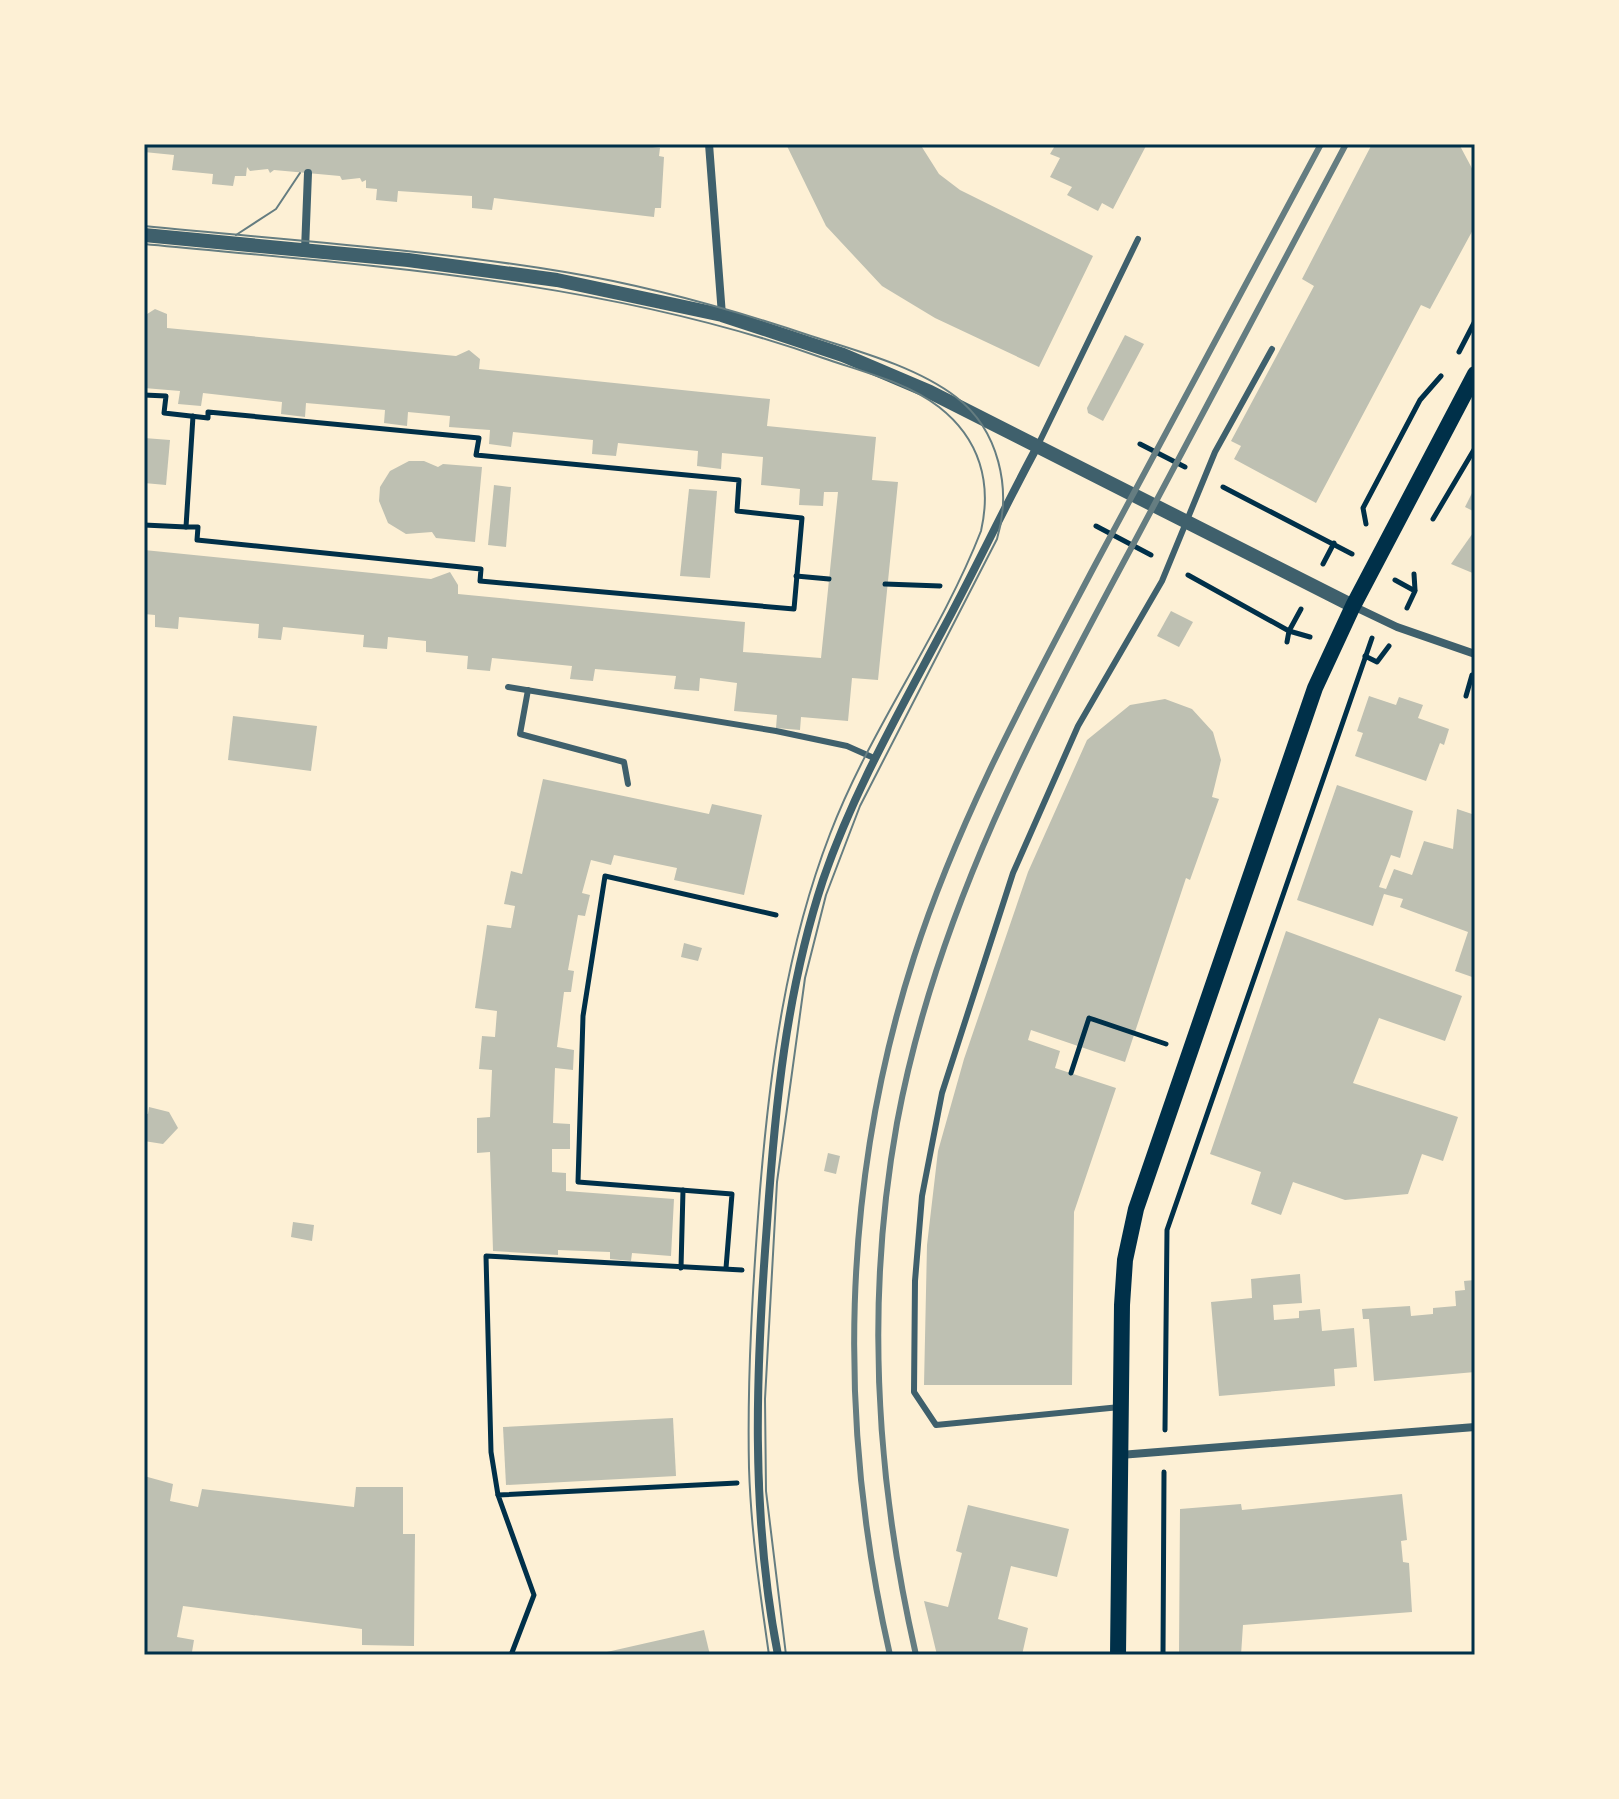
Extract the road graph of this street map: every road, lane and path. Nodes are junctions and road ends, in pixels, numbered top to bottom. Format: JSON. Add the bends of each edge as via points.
{"nodes":[{"id":1,"x":709,"y":144,"type":"edge"},
{"id":2,"x":308,"y":173,"type":"dead end"},
{"id":3,"x":144,"y":235,"type":"edge"},
{"id":4,"x":1138,"y":239,"type":"dead end"},
{"id":5,"x":305,"y":250,"type":"junction"},
{"id":6,"x":722,"y":315,"type":"junction"},
{"id":7,"x":1272,"y":349,"type":"dead end"},
{"id":8,"x":1475,"y":374,"type":"edge"},
{"id":9,"x":144,"y":395,"type":"edge"},
{"id":10,"x":193,"y":416,"type":"junction"},
{"id":11,"x":1140,"y":444,"type":"dead end"},
{"id":12,"x":1037,"y":447,"type":"junction"},
{"id":13,"x":1197,"y":473,"type":"dead end"},
{"id":14,"x":1211,"y":481,"type":"dead end"},
{"id":15,"x":144,"y":525,"type":"edge"},
{"id":16,"x":186,"y":527,"type":"junction"},
{"id":17,"x":1334,"y":543,"type":"dead end"},
{"id":18,"x":1414,"y":574,"type":"dead end"},
{"id":19,"x":796,"y":576,"type":"junction"},
{"id":20,"x":829,"y":579,"type":"dead end"},
{"id":21,"x":885,"y":584,"type":"dead end"},
{"id":22,"x":965,"y":587,"type":"junction"},
{"id":23,"x":1415,"y":591,"type":"dead end"},
{"id":24,"x":1353,"y":606,"type":"junction"},
{"id":25,"x":1379,"y":618,"type":"junction"},
{"id":26,"x":1278,"y":624,"type":"dead end"},
{"id":27,"x":1287,"y":642,"type":"dead end"},
{"id":28,"x":1475,"y":654,"type":"edge"},
{"id":29,"x":1472,"y":675,"type":"dead end"},
{"id":30,"x":508,"y":687,"type":"dead end"},
{"id":31,"x":528,"y":690,"type":"junction"},
{"id":32,"x":1466,"y":696,"type":"dead end"},
{"id":33,"x":874,"y":758,"type":"junction"},
{"id":34,"x":628,"y":784,"type":"dead end"},
{"id":35,"x":776,"y":915,"type":"dead end"},
{"id":36,"x":1188,"y":1051,"type":"junction"},
{"id":37,"x":1071,"y":1073,"type":"dead end"},
{"id":38,"x":683,"y":1190,"type":"junction"},
{"id":39,"x":681,"y":1268,"type":"junction"},
{"id":40,"x":1120,"y":1407,"type":"junction"},
{"id":41,"x":1475,"y":1427,"type":"edge"},
{"id":42,"x":1165,"y":1433,"type":"dead end"},
{"id":43,"x":1119,"y":1455,"type":"junction"},
{"id":44,"x":1164,"y":1473,"type":"dead end"},
{"id":45,"x":758,"y":1484,"type":"junction"},
{"id":46,"x":498,"y":1495,"type":"junction"},
{"id":47,"x":511,"y":1655,"type":"edge"},
{"id":48,"x":778,"y":1655,"type":"edge"},
{"id":49,"x":1118,"y":1655,"type":"edge"},
{"id":50,"x":1163,"y":1655,"type":"edge"}],
"edges":[{"from":1,"to":6,"type":"street"},
{"from":2,"to":5,"type":"street"},
{"from":3,"to":5,"type":"street"},
{"from":4,"to":12,"type":"lane"},
{"from":5,"to":6,"type":"street","via":[[557,280]]},
{"from":6,"to":12,"type":"street","via":[[843,355]]},
{"from":7,"to":40,"type":"lane","via":[[1215,452],[1162,581],[1078,726],[1013,873],[942,1093],[922,1196],[914,1392],[936,1425]]},
{"from":8,"to":24,"type":"main road"},
{"from":9,"to":10,"type":"path","via":[[166,396],[164,413]]},
{"from":10,"to":16,"type":"path"},
{"from":10,"to":19,"type":"path","via":[[208,418],[208,412],[479,438],[476,455],[739,480],[737,511],[802,518]]},
{"from":11,"to":13,"type":"path"},
{"from":12,"to":22,"type":"street"},
{"from":12,"to":24,"type":"street"},
{"from":14,"to":17,"type":"path"},
{"from":15,"to":16,"type":"path"},
{"from":16,"to":19,"type":"path","via":[[198,527],[197,540],[481,569],[480,581],[778,608],[794,609]]},
{"from":18,"to":23,"type":"path"},
{"from":19,"to":20,"type":"path"},
{"from":21,"to":22,"type":"path"},
{"from":22,"to":33,"type":"street"},
{"from":24,"to":25,"type":"street"},
{"from":24,"to":36,"type":"main road","via":[[1303,720]]},
{"from":25,"to":28,"type":"street"},
{"from":25,"to":42,"type":"path","via":[[1167,1230]]},
{"from":26,"to":27,"type":"path","via":[[1289,631]]},
{"from":29,"to":32,"type":"path"},
{"from":30,"to":31,"type":"lane"},
{"from":31,"to":33,"type":"lane","via":[[776,731],[847,746]]},
{"from":31,"to":34,"type":"lane","via":[[520,734],[624,762]]},
{"from":33,"to":45,"type":"street","via":[[820,891],[799,960],[785,1040],[761,1292]]},
{"from":35,"to":38,"type":"path","via":[[605,876],[583,1016],[578,1182]]},
{"from":36,"to":37,"type":"path","via":[[1089,1018]]},
{"from":36,"to":40,"type":"main road","via":[[1142,1186],[1125,1260]]},
{"from":38,"to":39,"type":"path"},
{"from":38,"to":39,"type":"path","via":[[732,1194],[726,1268]]},
{"from":39,"to":46,"type":"path","via":[[486,1256],[491,1452]]},
{"from":40,"to":43,"type":"main road"},
{"from":41,"to":43,"type":"street"},
{"from":43,"to":49,"type":"main road"},
{"from":44,"to":50,"type":"path"},
{"from":45,"to":46,"type":"path"},
{"from":45,"to":48,"type":"street"},
{"from":46,"to":47,"type":"path","via":[[534,1595]]}]}
